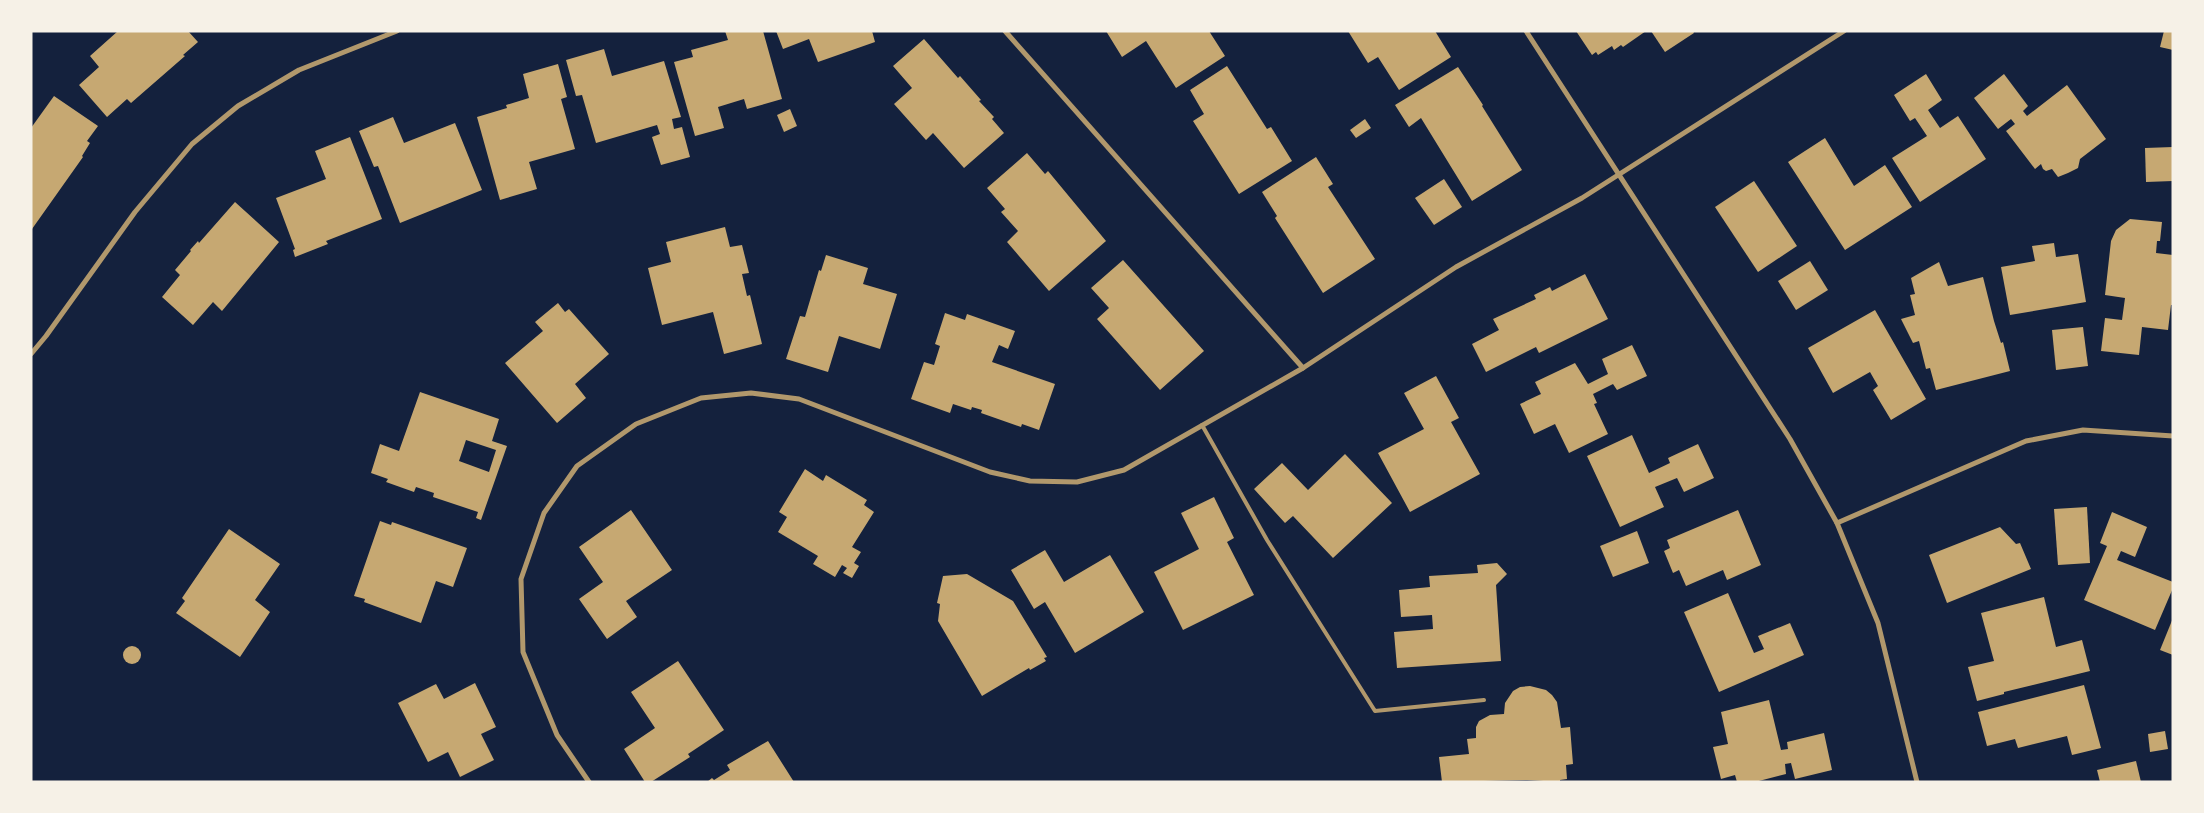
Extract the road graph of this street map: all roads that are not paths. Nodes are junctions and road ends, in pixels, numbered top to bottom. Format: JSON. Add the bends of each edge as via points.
{"nodes":[{"id":1,"x":397,"y":31,"type":"edge"},
{"id":2,"x":1005,"y":31,"type":"edge"},
{"id":3,"x":1526,"y":31,"type":"edge"},
{"id":4,"x":1844,"y":31,"type":"edge"},
{"id":5,"x":1620,"y":174,"type":"junction"},
{"id":6,"x":31,"y":354,"type":"edge"},
{"id":7,"x":1303,"y":368,"type":"junction"},
{"id":8,"x":1202,"y":425,"type":"junction"},
{"id":9,"x":2173,"y":436,"type":"edge"},
{"id":10,"x":1837,"y":523,"type":"junction"},
{"id":11,"x":1484,"y":700,"type":"dead end"},
{"id":12,"x":589,"y":782,"type":"edge"},
{"id":13,"x":1917,"y":782,"type":"edge"}],
"edges":[{"from":1,"to":6,"type":"street","via":[[299,70],[238,106],[192,144],[135,212]]},
{"from":2,"to":7,"type":"street"},
{"from":3,"to":5,"type":"street"},
{"from":4,"to":5,"type":"street"},
{"from":5,"to":7,"type":"street","via":[[1456,268]]},
{"from":5,"to":10,"type":"street","via":[[1790,439]]},
{"from":7,"to":8,"type":"street"},
{"from":8,"to":11,"type":"lane","via":[[1267,540],[1374,711]]},
{"from":8,"to":12,"type":"street","via":[[1124,470],[1077,482],[1030,481],[990,472],[799,399],[751,393],[701,398],[636,424],[577,466],[544,513],[521,579],[523,652],[557,735]]},
{"from":9,"to":10,"type":"street","via":[[2084,430],[2026,441]]},
{"from":10,"to":13,"type":"street","via":[[1878,623]]}]}
